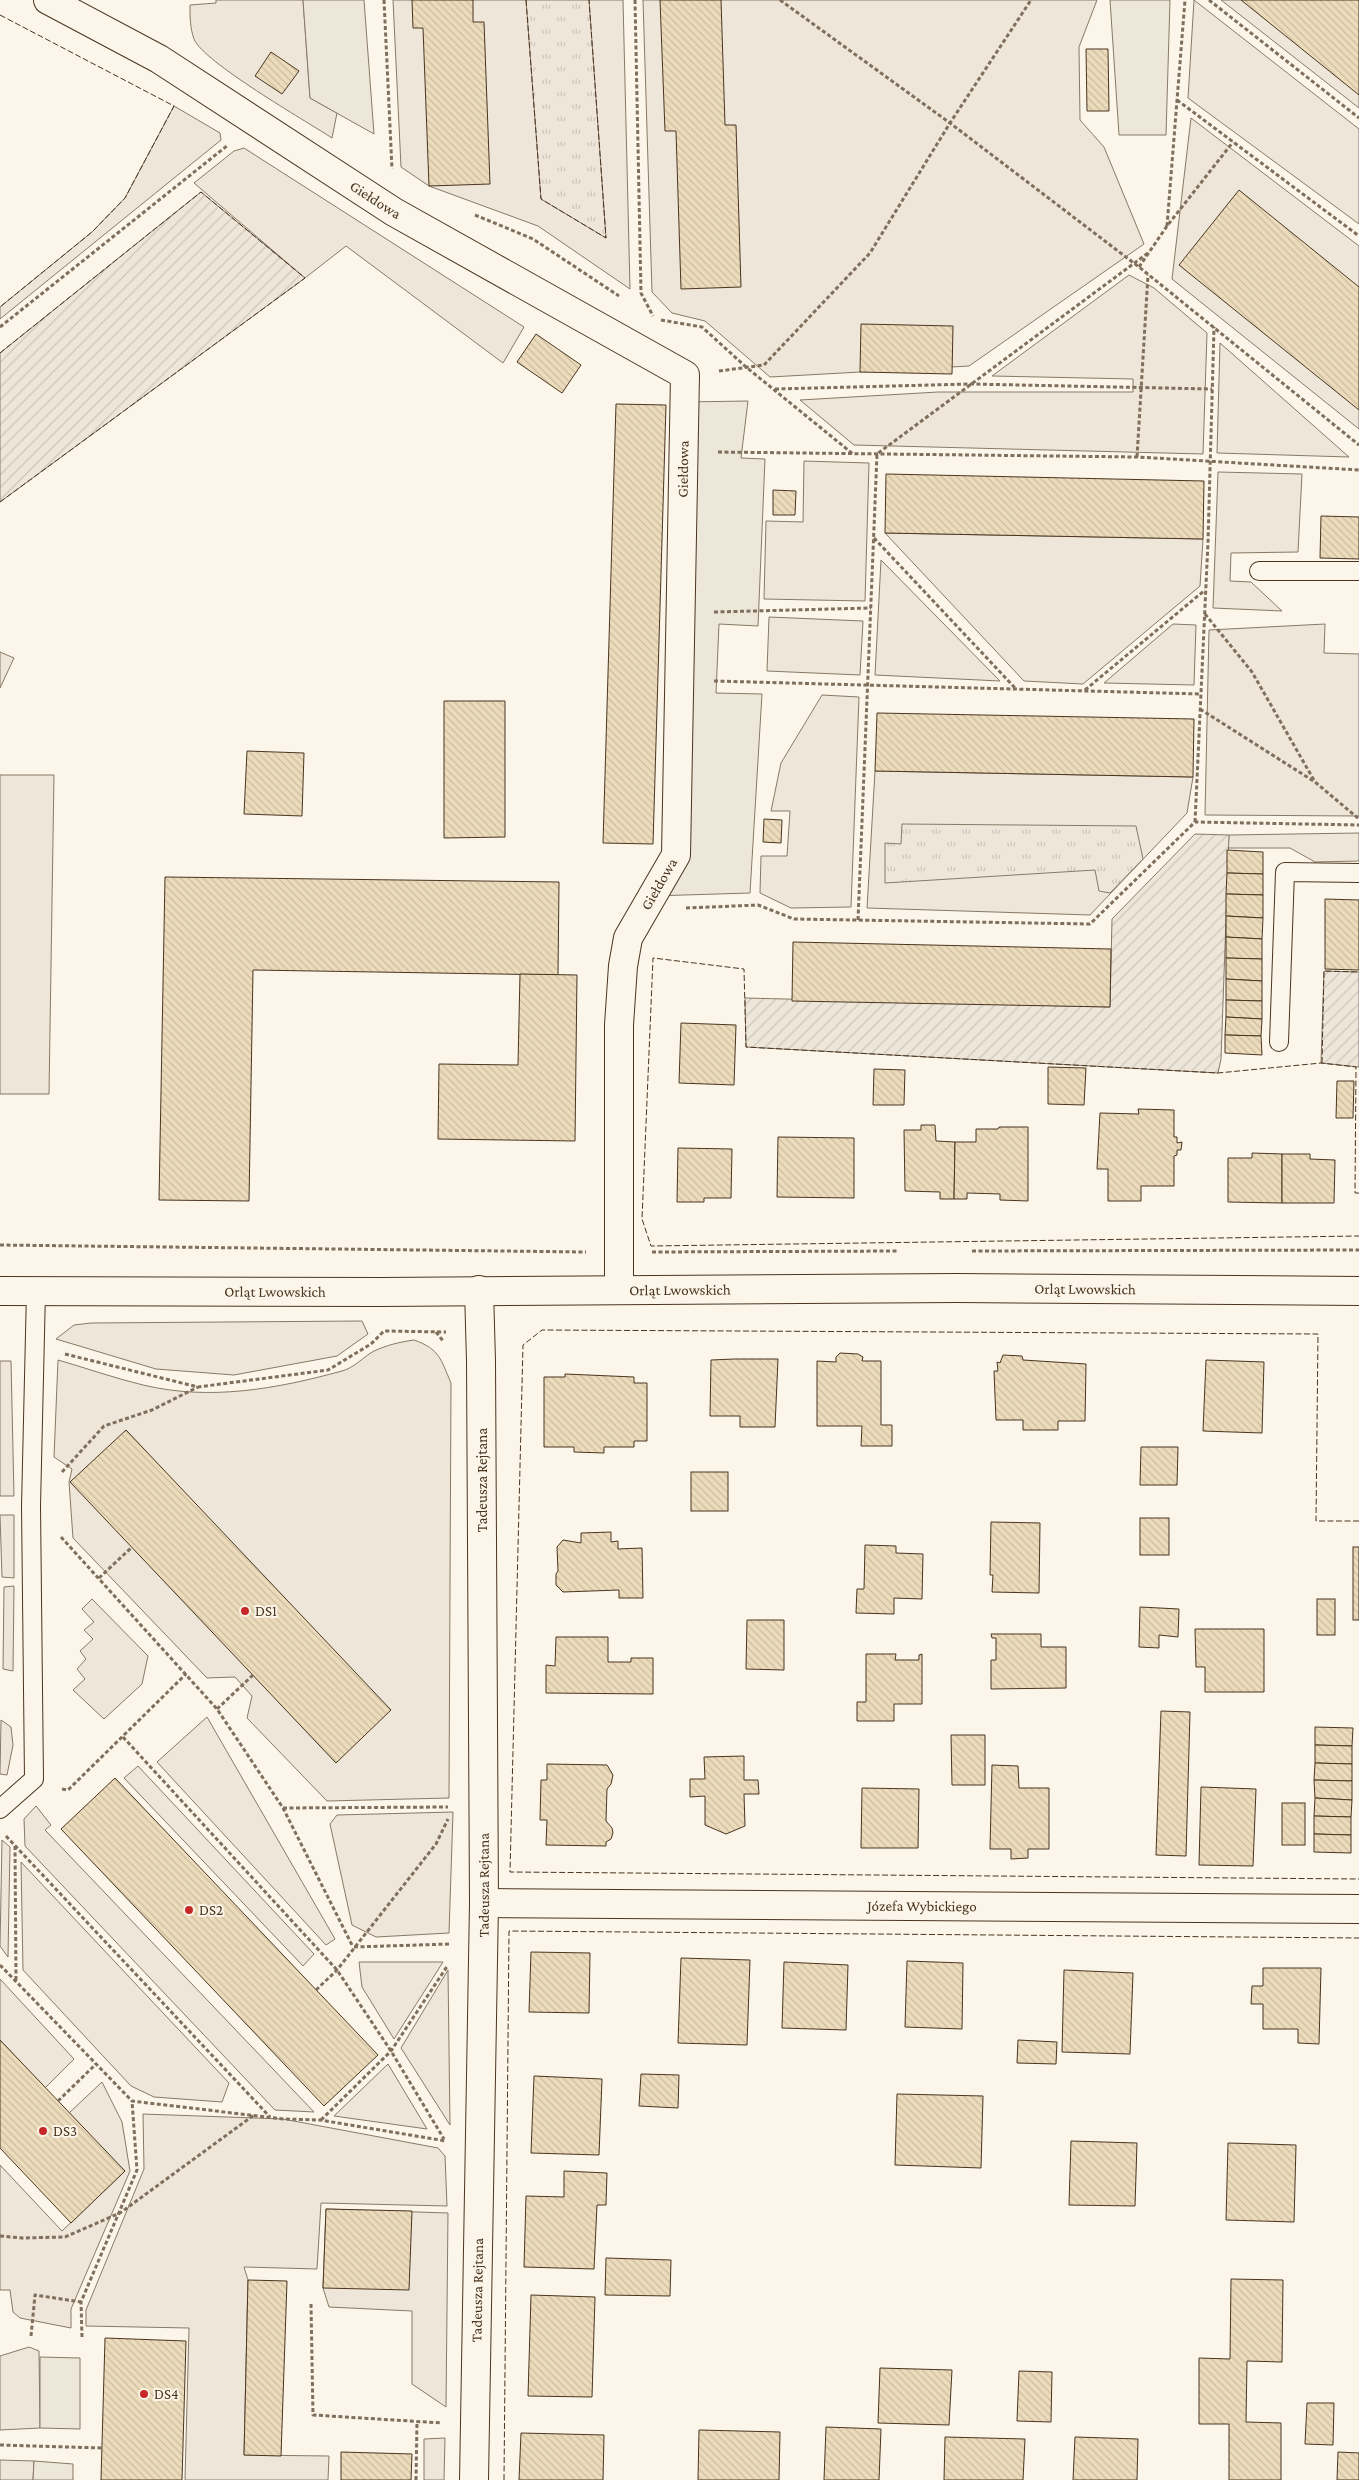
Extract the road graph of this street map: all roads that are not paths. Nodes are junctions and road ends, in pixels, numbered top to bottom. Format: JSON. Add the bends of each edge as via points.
{"nodes":[{"id":1,"x":48,"y":0,"type":"edge"},
{"id":2,"x":1259,"y":571,"type":"dead end"},
{"id":3,"x":1359,"y":571,"type":"edge"},
{"id":4,"x":1359,"y":873,"type":"edge"},
{"id":5,"x":1279,"y":1042,"type":"dead end"},
{"id":6,"x":619,"y":1289,"type":"junction"},
{"id":7,"x":479,"y":1290,"type":"junction"},
{"id":8,"x":1359,"y":1290,"type":"edge"},
{"id":9,"x":0,"y":1291,"type":"edge"},
{"id":10,"x":36,"y":1292,"type":"junction"},
{"id":11,"x":0,"y":1809,"type":"edge"},
{"id":12,"x":484,"y":1903,"type":"junction"},
{"id":13,"x":1359,"y":1909,"type":"edge"},
{"id":14,"x":474,"y":2480,"type":"edge"}],
"edges":[{"from":1,"to":6,"type":"street","name":"Giełdowa","via":[[159,59],[394,212],[685,376],[676,856],[628,938],[623,966],[619,1025]]},
{"from":2,"to":3,"type":"lane"},
{"from":4,"to":5,"type":"lane","via":[[1285,872]]},
{"from":6,"to":7,"type":"street","name":"Orląt Lwowskich"},
{"from":6,"to":8,"type":"street","name":"Orląt Lwowskich"},
{"from":7,"to":10,"type":"street","name":"Orląt Lwowskich"},
{"from":7,"to":12,"type":"street","name":"Tadeusza Rejtana"},
{"from":9,"to":10,"type":"street","name":"Orląt Lwowskich"},
{"from":10,"to":11,"type":"lane","via":[[31,1506],[34,1779]]},
{"from":12,"to":13,"type":"street","name":"Józefa Wybickiego"},
{"from":12,"to":14,"type":"street","name":"Tadeusza Rejtana"}]}
